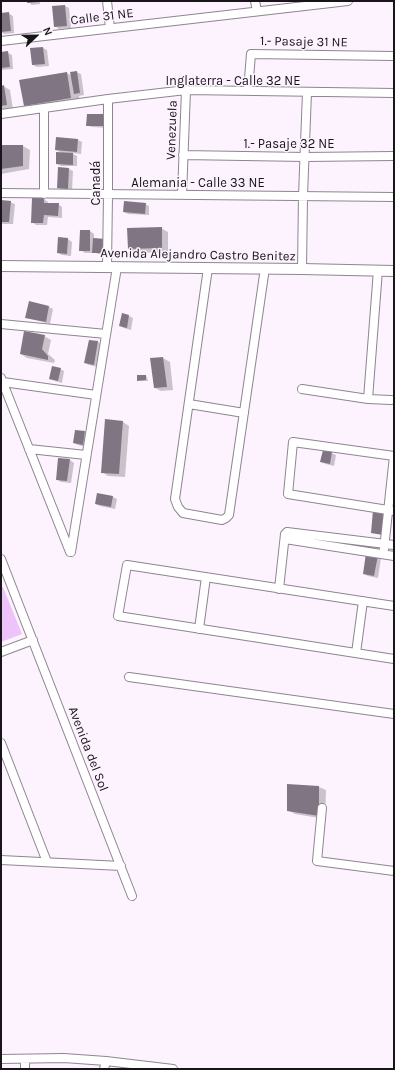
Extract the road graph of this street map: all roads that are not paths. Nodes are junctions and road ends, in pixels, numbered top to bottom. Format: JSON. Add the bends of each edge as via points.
{"nodes":[{"id":1,"x":107,"y":1,"type":"edge"},
{"id":2,"x":255,"y":1,"type":"edge"},
{"id":3,"x":348,"y":1,"type":"edge"},
{"id":4,"x":257,"y":11,"type":"junction"},
{"id":5,"x":110,"y":28,"type":"junction"},
{"id":6,"x":1,"y":41,"type":"edge"},
{"id":7,"x":394,"y":56,"type":"edge"},
{"id":8,"x":186,"y":90,"type":"junction"},
{"id":9,"x":248,"y":91,"type":"junction"},
{"id":10,"x":307,"y":92,"type":"junction"},
{"id":11,"x":394,"y":93,"type":"edge"},
{"id":12,"x":108,"y":99,"type":"junction"},
{"id":13,"x":44,"y":108,"type":"junction"},
{"id":14,"x":1,"y":114,"type":"edge"},
{"id":15,"x":183,"y":155,"type":"junction"},
{"id":16,"x":394,"y":156,"type":"edge"},
{"id":17,"x":305,"y":157,"type":"junction"},
{"id":18,"x":1,"y":193,"type":"edge"},
{"id":19,"x":44,"y":194,"type":"junction"},
{"id":20,"x":108,"y":195,"type":"junction"},
{"id":21,"x":182,"y":195,"type":"junction"},
{"id":22,"x":303,"y":196,"type":"junction"},
{"id":23,"x":394,"y":197,"type":"edge"},
{"id":24,"x":1,"y":266,"type":"edge"},
{"id":25,"x":112,"y":267,"type":"junction"},
{"id":26,"x":208,"y":268,"type":"junction"},
{"id":27,"x":265,"y":268,"type":"junction"},
{"id":28,"x":302,"y":269,"type":"junction"},
{"id":29,"x":378,"y":270,"type":"junction"},
{"id":30,"x":394,"y":271,"type":"edge"},
{"id":31,"x":1,"y":324,"type":"edge"},
{"id":32,"x":106,"y":334,"type":"junction"},
{"id":33,"x":2,"y":380,"type":"edge"},
{"id":34,"x":302,"y":389,"type":"dead end"},
{"id":35,"x":96,"y":395,"type":"junction"},
{"id":36,"x":368,"y":399,"type":"junction"},
{"id":37,"x":391,"y":400,"type":"dead end"},
{"id":38,"x":189,"y":404,"type":"junction"},
{"id":39,"x":244,"y":413,"type":"junction"},
{"id":40,"x":29,"y":449,"type":"junction"},
{"id":41,"x":86,"y":455,"type":"junction"},
{"id":42,"x":394,"y":456,"type":"edge"},
{"id":43,"x":391,"y":511,"type":"edge"},
{"id":44,"x":285,"y":539,"type":"junction"},
{"id":45,"x":384,"y":544,"type":"junction"},
{"id":46,"x":394,"y":545,"type":"edge"},
{"id":47,"x":383,"y":555,"type":"junction"},
{"id":48,"x":394,"y":556,"type":"edge"},
{"id":49,"x":1,"y":559,"type":"edge"},
{"id":50,"x":4,"y":573,"type":"edge"},
{"id":51,"x":206,"y":577,"type":"junction"},
{"id":52,"x":279,"y":589,"type":"junction"},
{"id":53,"x":363,"y":601,"type":"junction"},
{"id":54,"x":394,"y":606,"type":"edge"},
{"id":55,"x":199,"y":629,"type":"junction"},
{"id":56,"x":33,"y":640,"type":"junction"},
{"id":57,"x":1,"y":652,"type":"edge"},
{"id":58,"x":356,"y":653,"type":"junction"},
{"id":59,"x":394,"y":659,"type":"edge"},
{"id":60,"x":130,"y":677,"type":"dead end"},
{"id":61,"x":394,"y":714,"type":"edge"},
{"id":62,"x":1,"y":742,"type":"edge"},
{"id":63,"x":322,"y":808,"type":"dead end"},
{"id":64,"x":1,"y":860,"type":"edge"},
{"id":65,"x":47,"y":862,"type":"junction"},
{"id":66,"x":121,"y":866,"type":"junction"},
{"id":67,"x":394,"y":871,"type":"edge"},
{"id":68,"x":132,"y":896,"type":"dead end"},
{"id":69,"x":1,"y":1059,"type":"edge"},
{"id":70,"x":25,"y":1059,"type":"junction"},
{"id":71,"x":105,"y":1065,"type":"edge"},
{"id":72,"x":25,"y":1069,"type":"edge"},
{"id":73,"x":173,"y":1069,"type":"edge"}],
"edges":[{"from":1,"to":5,"type":"street"},
{"from":2,"to":4,"type":"street"},
{"from":3,"to":4,"type":"street","name":"Calle 31 NE"},
{"from":4,"to":5,"type":"street","name":"Calle 31 NE"},
{"from":5,"to":6,"type":"street","name":"Calle 31 NE"},
{"from":7,"to":9,"type":"street","name":"1.- Pasaje 31 NE","via":[[251,54]]},
{"from":8,"to":9,"type":"street","name":"Inglaterra - Calle 32 NE"},
{"from":8,"to":12,"type":"street","name":"Inglaterra - Calle 32 NE"},
{"from":8,"to":15,"type":"street","name":"Venezuela"},
{"from":9,"to":10,"type":"street","name":"Inglaterra - Calle 32 NE"},
{"from":10,"to":11,"type":"street","name":"Inglaterra - Calle 32 NE"},
{"from":10,"to":17,"type":"street"},
{"from":12,"to":13,"type":"street","name":"Inglaterra - Calle 32 NE"},
{"from":12,"to":20,"type":"street","name":"Canadá"},
{"from":13,"to":14,"type":"street","name":"Inglaterra - Calle 32 NE"},
{"from":13,"to":19,"type":"street"},
{"from":15,"to":17,"type":"street","name":"1.- Pasaje 32 NE"},
{"from":15,"to":21,"type":"street","name":"Venezuela"},
{"from":16,"to":17,"type":"street","name":"1.- Pasaje 32 NE"},
{"from":17,"to":22,"type":"street"},
{"from":18,"to":19,"type":"street","name":"Alemania - Calle 33 NE"},
{"from":19,"to":20,"type":"street","name":"Alemania - Calle 33 NE"},
{"from":20,"to":21,"type":"street","name":"Alemania - Calle 33 NE"},
{"from":20,"to":25,"type":"street","name":"Canadá"},
{"from":21,"to":22,"type":"street","name":"Alemania - Calle 33 NE"},
{"from":22,"to":23,"type":"street","name":"Alemania - Calle 33 NE"},
{"from":22,"to":28,"type":"street"},
{"from":24,"to":25,"type":"street","name":"Avenida Alejandro Castro Benitez"},
{"from":25,"to":26,"type":"street","name":"Avenida Alejandro Castro Benitez"},
{"from":25,"to":32,"type":"street","name":"Canadá"},
{"from":26,"to":27,"type":"street","name":"Avenida Alejandro Castro Benitez"},
{"from":26,"to":38,"type":"street"},
{"from":27,"to":28,"type":"street","name":"Avenida Alejandro Castro Benitez"},
{"from":27,"to":39,"type":"street"},
{"from":28,"to":29,"type":"street","name":"Avenida Alejandro Castro Benitez"},
{"from":29,"to":30,"type":"street","name":"Avenida Alejandro Castro Benitez"},
{"from":29,"to":36,"type":"street"},
{"from":31,"to":32,"type":"street"},
{"from":32,"to":35,"type":"street","name":"Canadá"},
{"from":33,"to":35,"type":"street"},
{"from":33,"to":40,"type":"street"},
{"from":34,"to":36,"type":"street"},
{"from":35,"to":41,"type":"street","name":"Canadá"},
{"from":36,"to":37,"type":"street"},
{"from":38,"to":39,"type":"street"},
{"from":38,"to":39,"type":"street","via":[[175,499],[183,513],[222,520],[229,515]]},
{"from":40,"to":41,"type":"street"},
{"from":40,"to":41,"type":"street","name":"Canadá","via":[[71,552]]},
{"from":42,"to":43,"type":"street"},
{"from":42,"to":43,"type":"street","via":[[293,442],[288,494]]},
{"from":43,"to":45,"type":"street"},
{"from":44,"to":45,"type":"street","via":[[287,532],[292,532]]},
{"from":44,"to":47,"type":"street"},
{"from":44,"to":52,"type":"street"},
{"from":45,"to":46,"type":"street"},
{"from":45,"to":47,"type":"street"},
{"from":47,"to":48,"type":"street"},
{"from":49,"to":50,"type":"street","name":"Avenida del Sol"},
{"from":50,"to":56,"type":"street","name":"Avenida del Sol"},
{"from":51,"to":52,"type":"street"},
{"from":51,"to":55,"type":"street"},
{"from":51,"to":55,"type":"street","via":[[127,565],[118,616]]},
{"from":52,"to":53,"type":"street"},
{"from":53,"to":54,"type":"street"},
{"from":53,"to":58,"type":"street"},
{"from":55,"to":58,"type":"street"},
{"from":56,"to":57,"type":"street"},
{"from":56,"to":66,"type":"street","name":"Avenida del Sol"},
{"from":58,"to":59,"type":"street"},
{"from":60,"to":61,"type":"street"},
{"from":62,"to":65,"type":"street"},
{"from":63,"to":67,"type":"street","via":[[317,860]]},
{"from":64,"to":65,"type":"street"},
{"from":65,"to":66,"type":"street"},
{"from":66,"to":68,"type":"street","name":"Avenida del Sol"},
{"from":69,"to":70,"type":"street"},
{"from":70,"to":71,"type":"street","via":[[64,1058]]},
{"from":70,"to":72,"type":"street"},
{"from":71,"to":73,"type":"street"}]}
